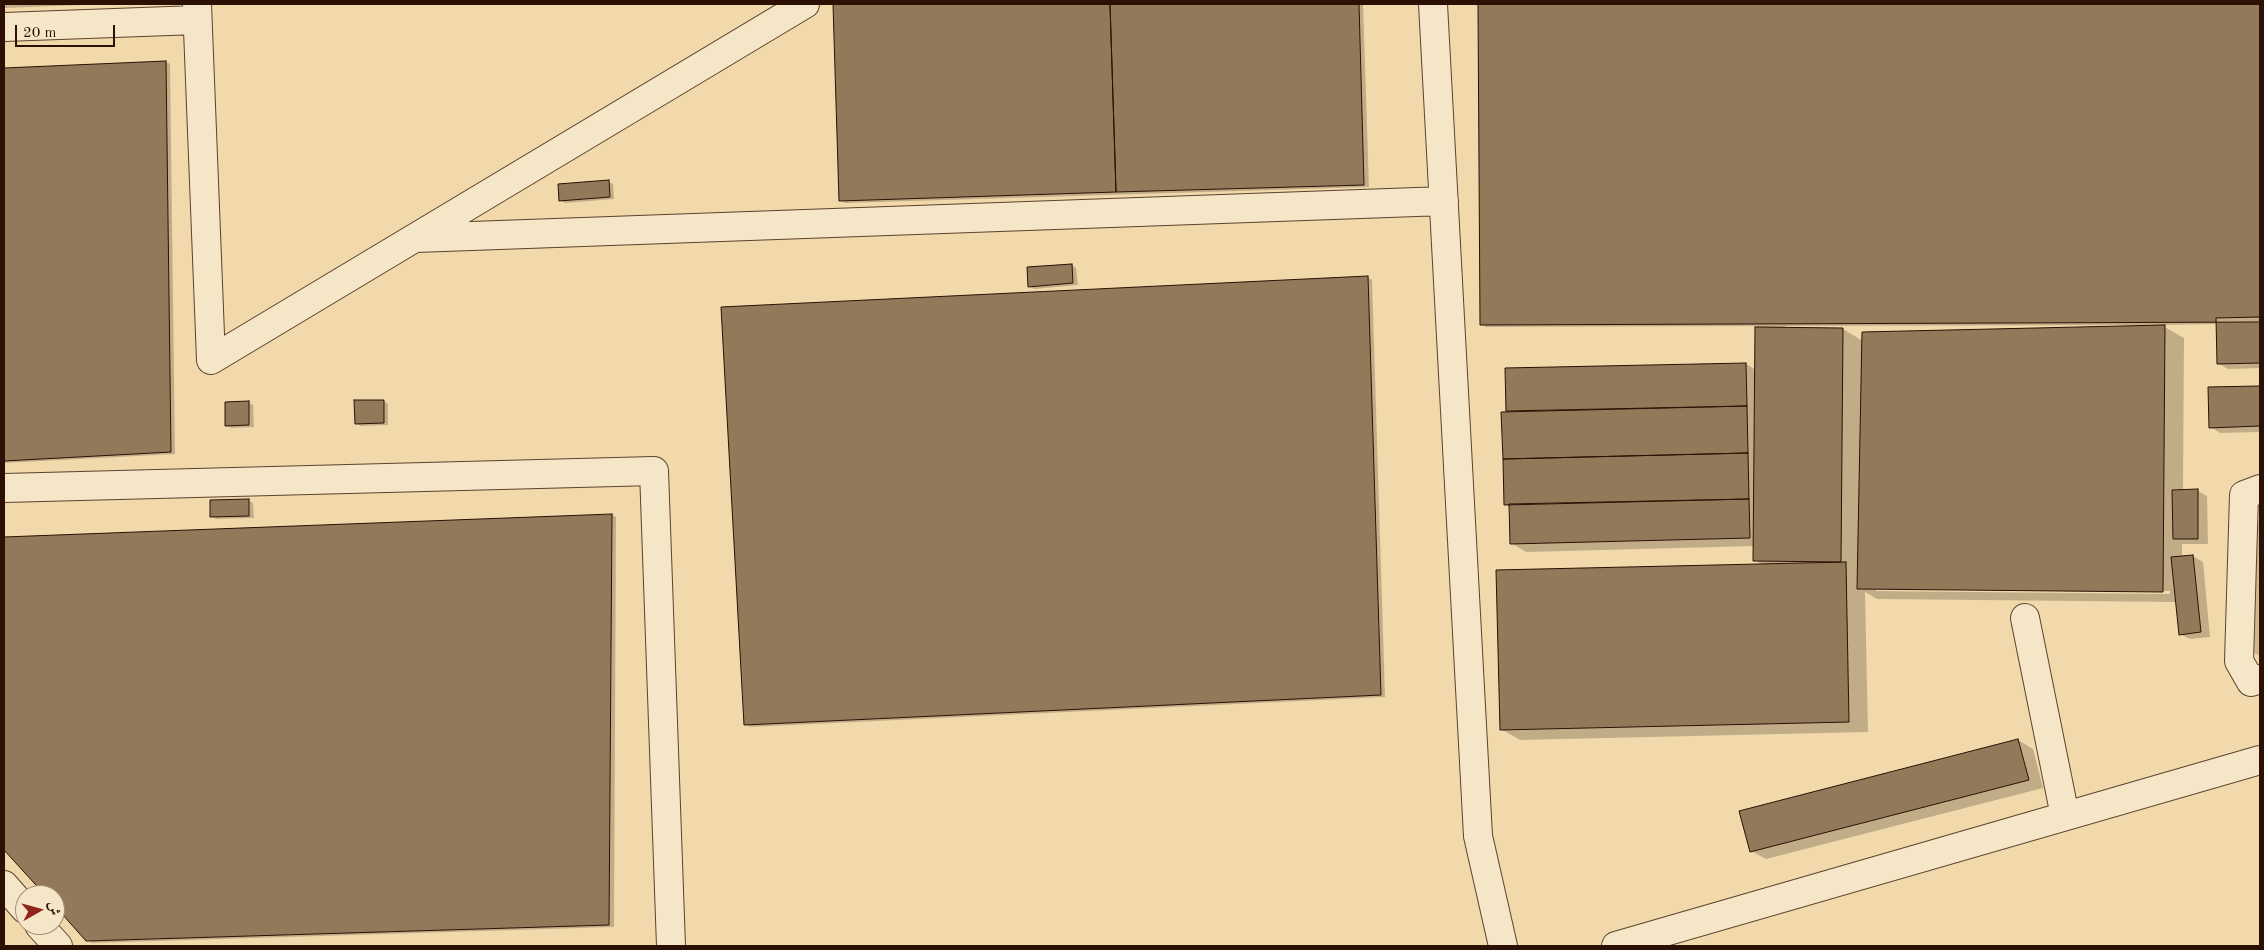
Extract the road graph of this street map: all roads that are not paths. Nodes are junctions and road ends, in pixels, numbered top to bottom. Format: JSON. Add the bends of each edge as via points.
{"nodes":[{"id":1,"x":805,"y":4,"type":"edge"},
{"id":2,"x":1433,"y":4,"type":"edge"},
{"id":3,"x":197,"y":12,"type":"edge"},
{"id":4,"x":4,"y":27,"type":"edge"},
{"id":5,"x":1444,"y":201,"type":"junction"},
{"id":6,"x":414,"y":238,"type":"junction"},
{"id":7,"x":4,"y":488,"type":"edge"},
{"id":8,"x":2260,"y":489,"type":"edge"},
{"id":9,"x":2025,"y":618,"type":"dead end"},
{"id":10,"x":2260,"y":680,"type":"edge"},
{"id":11,"x":2260,"y":760,"type":"edge"},
{"id":12,"x":2065,"y":816,"type":"junction"},
{"id":13,"x":4,"y":886,"type":"edge"},
{"id":14,"x":15,"y":898,"type":"edge"},
{"id":15,"x":48,"y":935,"type":"edge"},
{"id":16,"x":58,"y":946,"type":"edge"},
{"id":17,"x":671,"y":946,"type":"edge"},
{"id":18,"x":1503,"y":946,"type":"edge"},
{"id":19,"x":1616,"y":946,"type":"edge"}],
"edges":[{"from":1,"to":6,"type":"lane"},
{"from":2,"to":5,"type":"lane"},
{"from":3,"to":4,"type":"lane"},
{"from":3,"to":6,"type":"lane","via":[[210,360]]},
{"from":5,"to":6,"type":"lane"},
{"from":5,"to":18,"type":"lane","via":[[1478,836]]},
{"from":7,"to":17,"type":"lane","via":[[654,471]]},
{"from":8,"to":10,"type":"lane","via":[[2244,495],[2239,661],[2251,682]]},
{"from":9,"to":12,"type":"lane"},
{"from":11,"to":12,"type":"lane"},
{"from":12,"to":19,"type":"lane"},
{"from":13,"to":14,"type":"lane"},
{"from":15,"to":16,"type":"lane"}]}
